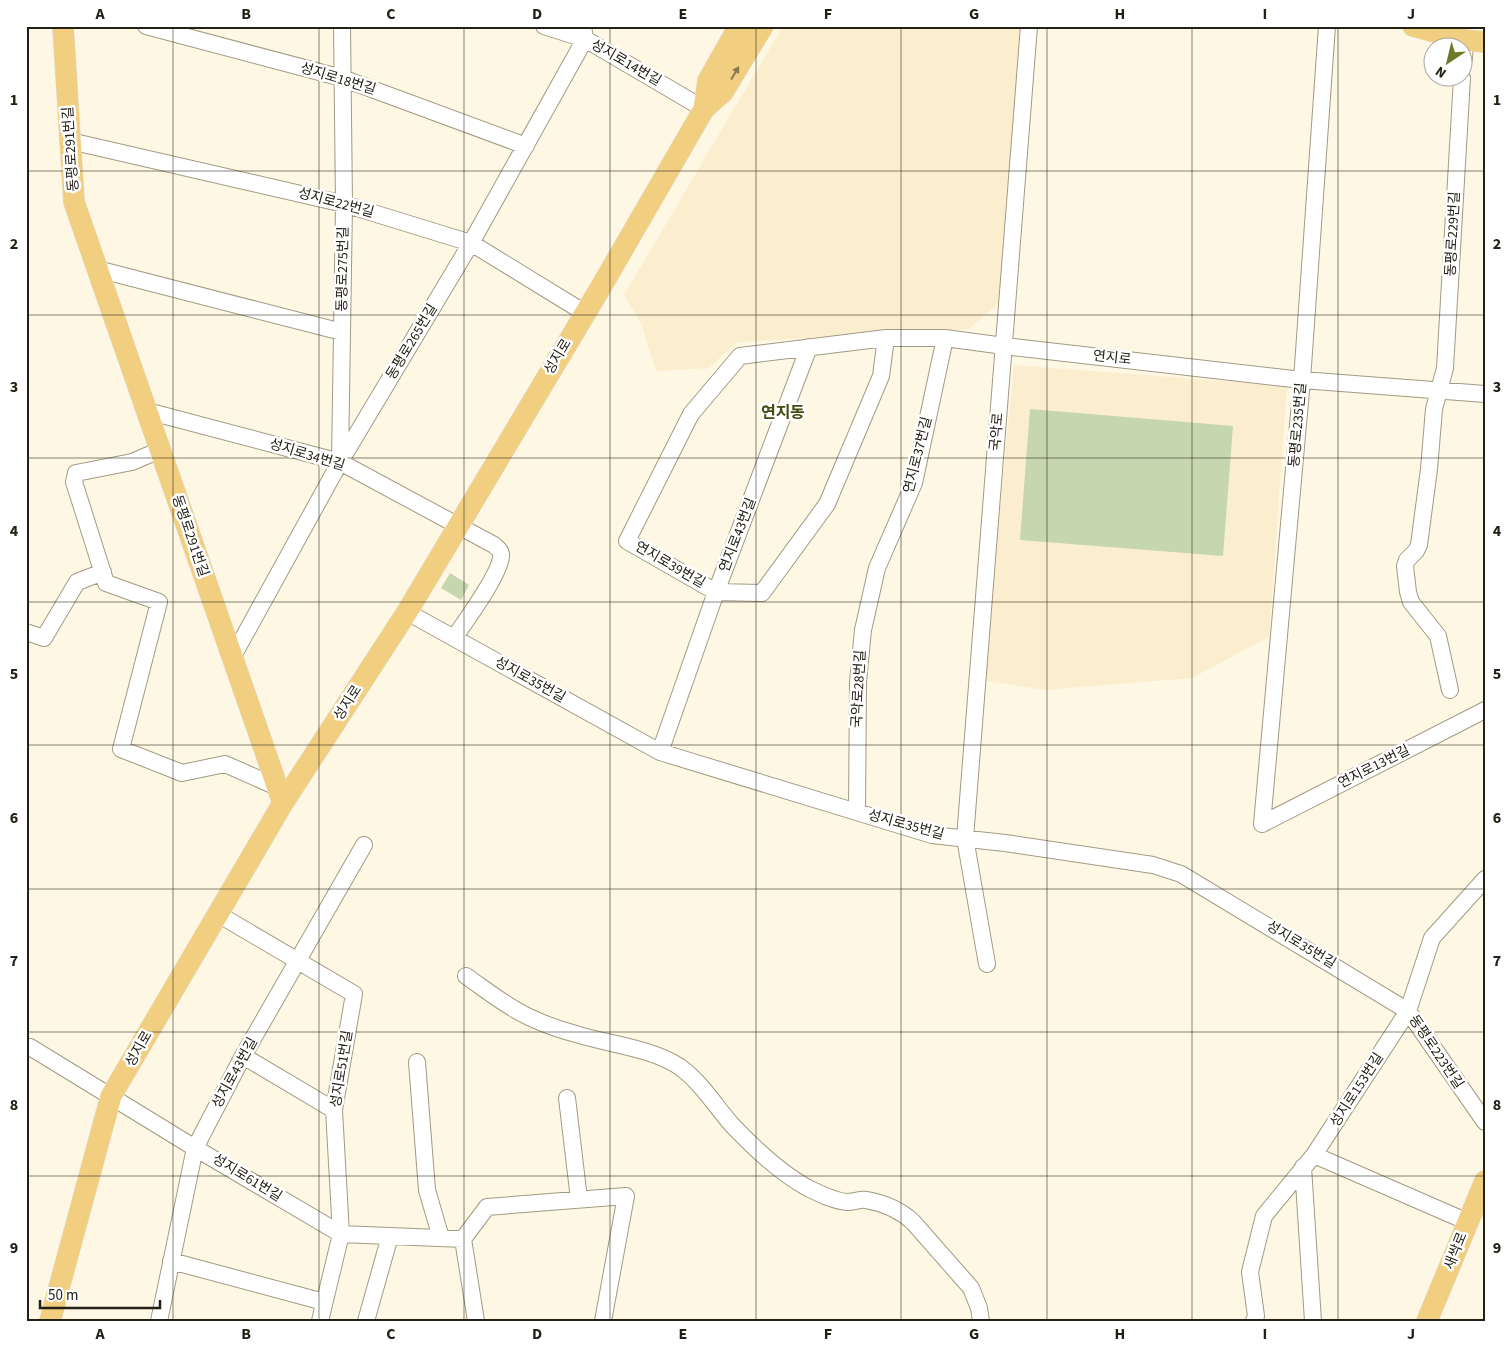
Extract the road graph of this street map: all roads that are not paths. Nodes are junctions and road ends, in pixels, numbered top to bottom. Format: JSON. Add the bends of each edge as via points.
{"nodes":[{"id":1,"x":63,"y":26,"type":"edge"},
{"id":2,"x":146,"y":26,"type":"edge"},
{"id":3,"x":342,"y":26,"type":"edge"},
{"id":4,"x":544,"y":26,"type":"edge"},
{"id":5,"x":739,"y":26,"type":"edge"},
{"id":6,"x":763,"y":26,"type":"edge"},
{"id":7,"x":1029,"y":26,"type":"edge"},
{"id":8,"x":1327,"y":26,"type":"edge"},
{"id":9,"x":1413,"y":26,"type":"edge"},
{"id":10,"x":584,"y":33,"type":"edge"},
{"id":11,"x":1446,"y":38,"type":"edge"},
{"id":12,"x":342,"y":78,"type":"junction"},
{"id":13,"x":1461,"y":88,"type":"edge"},
{"id":14,"x":704,"y":109,"type":"junction"},
{"id":15,"x":70,"y":141,"type":"junction"},
{"id":16,"x":526,"y":146,"type":"junction"},
{"id":17,"x":344,"y":204,"type":"junction"},
{"id":18,"x":471,"y":243,"type":"junction"},
{"id":19,"x":98,"y":269,"type":"junction"},
{"id":20,"x":584,"y":313,"type":"junction"},
{"id":21,"x":342,"y":332,"type":"junction"},
{"id":22,"x":886,"y":338,"type":"junction"},
{"id":23,"x":945,"y":338,"type":"junction"},
{"id":24,"x":1004,"y":346,"type":"junction"},
{"id":25,"x":810,"y":347,"type":"junction"},
{"id":26,"x":740,"y":356,"type":"joint"},
{"id":27,"x":1302,"y":380,"type":"junction"},
{"id":28,"x":1440,"y":390,"type":"junction"},
{"id":29,"x":1485,"y":394,"type":"edge"},
{"id":30,"x":147,"y":411,"type":"junction"},
{"id":31,"x":160,"y":450,"type":"junction"},
{"id":32,"x":340,"y":462,"type":"junction"},
{"id":33,"x":457,"y":526,"type":"junction"},
{"id":34,"x":877,"y":568,"type":"joint"},
{"id":35,"x":103,"y":572,"type":"junction"},
{"id":36,"x":716,"y":592,"type":"junction"},
{"id":37,"x":406,"y":612,"type":"junction"},
{"id":38,"x":26,"y":632,"type":"edge"},
{"id":39,"x":454,"y":638,"type":"junction"},
{"id":40,"x":232,"y":658,"type":"junction"},
{"id":41,"x":1450,"y":690,"type":"dead end"},
{"id":42,"x":1485,"y":710,"type":"edge"},
{"id":43,"x":660,"y":752,"type":"junction"},
{"id":44,"x":280,"y":795,"type":"junction"},
{"id":45,"x":857,"y":811,"type":"junction"},
{"id":46,"x":1262,"y":824,"type":"joint"},
{"id":47,"x":965,"y":838,"type":"junction"},
{"id":48,"x":364,"y":845,"type":"dead end"},
{"id":49,"x":1485,"y":879,"type":"edge"},
{"id":50,"x":218,"y":914,"type":"junction"},
{"id":51,"x":298,"y":962,"type":"junction"},
{"id":52,"x":987,"y":964,"type":"dead end"},
{"id":53,"x":466,"y":976,"type":"dead end"},
{"id":54,"x":1408,"y":1011,"type":"junction"},
{"id":55,"x":26,"y":1049,"type":"edge"},
{"id":56,"x":243,"y":1056,"type":"junction"},
{"id":57,"x":417,"y":1062,"type":"dead end"},
{"id":58,"x":111,"y":1096,"type":"junction"},
{"id":59,"x":567,"y":1098,"type":"dead end"},
{"id":60,"x":334,"y":1110,"type":"junction"},
{"id":61,"x":1485,"y":1122,"type":"edge"},
{"id":62,"x":195,"y":1148,"type":"junction"},
{"id":63,"x":1314,"y":1154,"type":"junction"},
{"id":64,"x":1303,"y":1167,"type":"junction"},
{"id":65,"x":1485,"y":1181,"type":"edge"},
{"id":66,"x":579,"y":1199,"type":"junction"},
{"id":67,"x":1468,"y":1222,"type":"junction"},
{"id":68,"x":341,"y":1234,"type":"junction"},
{"id":69,"x":390,"y":1236,"type":"junction"},
{"id":70,"x":441,"y":1238,"type":"junction"},
{"id":71,"x":464,"y":1239,"type":"junction"},
{"id":72,"x":171,"y":1261,"type":"junction"},
{"id":73,"x":324,"y":1302,"type":"junction"},
{"id":74,"x":50,"y":1321,"type":"edge"},
{"id":75,"x":159,"y":1321,"type":"edge"},
{"id":76,"x":320,"y":1321,"type":"edge"},
{"id":77,"x":366,"y":1321,"type":"edge"},
{"id":78,"x":476,"y":1321,"type":"edge"},
{"id":79,"x":603,"y":1321,"type":"edge"},
{"id":80,"x":981,"y":1321,"type":"edge"},
{"id":81,"x":1254,"y":1321,"type":"edge"},
{"id":82,"x":1313,"y":1321,"type":"edge"},
{"id":83,"x":1427,"y":1321,"type":"edge"}],
"edges":[{"from":1,"to":15,"type":"main road","name":"동평로291번길"},
{"from":2,"to":12,"type":"street","name":"성지로18번길"},
{"from":3,"to":12,"type":"street","name":"동평로275번길"},
{"from":4,"to":10,"type":"street","name":"성지로14번길"},
{"from":5,"to":14,"type":"main road","name":"성지로","via":[[708,81]]},
{"from":14,"to":6,"type":"main road","name":"성지로","one_way":true,"via":[[724,92]]},
{"from":7,"to":24,"type":"street","name":"국악로"},
{"from":8,"to":27,"type":"street","name":"동평로235번길"},
{"from":9,"to":11,"type":"main road"},
{"from":10,"to":14,"type":"street","name":"성지로14번길"},
{"from":10,"to":16,"type":"street","name":"동평로265번길"},
{"from":12,"to":16,"type":"street","name":"성지로18번길"},
{"from":12,"to":17,"type":"street","name":"동평로275번길"},
{"from":13,"to":28,"type":"street","name":"동평로229번길","via":[[1445,368]]},
{"from":14,"to":20,"type":"main road","name":"성지로"},
{"from":15,"to":17,"type":"street","name":"성지로22번길"},
{"from":15,"to":19,"type":"main road","name":"동평로291번길","via":[[74,202]]},
{"from":16,"to":18,"type":"street","name":"동평로265번길"},
{"from":17,"to":18,"type":"street","name":"성지로22번길"},
{"from":17,"to":21,"type":"street","name":"동평로275번길"},
{"from":18,"to":20,"type":"street","name":"성지로22번길"},
{"from":18,"to":32,"type":"street","name":"동평로265번길"},
{"from":19,"to":21,"type":"street","name":"동평로275번길"},
{"from":19,"to":30,"type":"main road","name":"동평로291번길"},
{"from":20,"to":33,"type":"main road","name":"성지로"},
{"from":21,"to":32,"type":"street","name":"동평로275번길"},
{"from":22,"to":23,"type":"street","name":"연지로"},
{"from":22,"to":25,"type":"street","name":"연지로"},
{"from":22,"to":36,"type":"street","name":"연지로39번길","via":[[881,376],[827,504],[762,593]]},
{"from":23,"to":24,"type":"street","name":"연지로"},
{"from":23,"to":34,"type":"street","name":"연지로37번길","via":[[914,483]]},
{"from":24,"to":27,"type":"street","name":"연지로"},
{"from":24,"to":47,"type":"street","name":"국악로"},
{"from":25,"to":26,"type":"street","name":"연지로"},
{"from":25,"to":36,"type":"street","name":"연지로43번길"},
{"from":26,"to":36,"type":"street","name":"연지로39번길","via":[[691,414],[627,541]]},
{"from":27,"to":28,"type":"street","name":"연지로"},
{"from":27,"to":46,"type":"street","name":"동평로235번길"},
{"from":28,"to":29,"type":"street","name":"연지로"},
{"from":28,"to":41,"type":"street","name":"동평로229번길","via":[[1434,409],[1419,545],[1405,566],[1411,602],[1438,636]]},
{"from":30,"to":31,"type":"main road","name":"동평로291번길"},
{"from":30,"to":32,"type":"street","name":"성지로34번길"},
{"from":31,"to":35,"type":"street","via":[[132,462],[76,473],[74,482]]},
{"from":31,"to":40,"type":"main road","name":"동평로291번길"},
{"from":32,"to":33,"type":"street","name":"성지로34번길"},
{"from":32,"to":40,"type":"street","name":"동평로265번길"},
{"from":33,"to":37,"type":"main road","name":"성지로"},
{"from":33,"to":39,"type":"street","name":"성지로34번길","via":[[494,545],[501,556],[492,581]]},
{"from":34,"to":45,"type":"street","name":"국악로28번길","via":[[863,630],[858,682]]},
{"from":35,"to":38,"type":"street","via":[[77,582],[44,638]]},
{"from":35,"to":44,"type":"street","via":[[106,583],[159,602],[121,749],[182,773],[224,764]]},
{"from":36,"to":43,"type":"street","name":"연지로43번길"},
{"from":37,"to":39,"type":"street","name":"성지로35번길"},
{"from":37,"to":44,"type":"main road","name":"성지로"},
{"from":39,"to":43,"type":"street","name":"성지로35번길"},
{"from":40,"to":44,"type":"main road","name":"동평로291번길"},
{"from":42,"to":46,"type":"street","name":"연지로13번길"},
{"from":43,"to":45,"type":"street","name":"성지로35번길"},
{"from":44,"to":50,"type":"main road","name":"성지로"},
{"from":45,"to":47,"type":"street","name":"성지로35번길","via":[[932,834]]},
{"from":47,"to":52,"type":"street","name":"국악로"},
{"from":47,"to":54,"type":"street","name":"성지로35번길","via":[[1153,865],[1181,874]]},
{"from":48,"to":51,"type":"street","name":"성지로43번길"},
{"from":49,"to":54,"type":"street","name":"동평로223번길","via":[[1432,938]]},
{"from":50,"to":51,"type":"street","name":"성지로51번길"},
{"from":50,"to":58,"type":"main road","name":"성지로"},
{"from":51,"to":56,"type":"street","name":"성지로43번길"},
{"from":51,"to":60,"type":"street","name":"성지로51번길","via":[[354,994]]},
{"from":53,"to":80,"type":"street","via":[[529,1017],[576,1034],[632,1048],[679,1067],[701,1086],[733,1125],[773,1164],[811,1190],[848,1202],[864,1199],[902,1212],[971,1288]]},
{"from":54,"to":61,"type":"street","name":"동평로223번길"},
{"from":54,"to":63,"type":"street","name":"성지로153번길"},
{"from":55,"to":58,"type":"street","name":"성지로61번길","via":[[30,1047]]},
{"from":56,"to":60,"type":"street"},
{"from":56,"to":62,"type":"street","name":"성지로43번길"},
{"from":57,"to":70,"type":"street","via":[[427,1190]]},
{"from":58,"to":62,"type":"street","name":"성지로61번길"},
{"from":58,"to":74,"type":"main road","name":"성지로"},
{"from":59,"to":66,"type":"street"},
{"from":60,"to":68,"type":"street","name":"성지로51번길"},
{"from":62,"to":68,"type":"street","name":"성지로61번길"},
{"from":62,"to":72,"type":"street","name":"성지로43번길"},
{"from":63,"to":64,"type":"street","name":"성지로153번길"},
{"from":63,"to":67,"type":"street"},
{"from":64,"to":81,"type":"street","name":"성지로153번길","via":[[1264,1216],[1250,1272]]},
{"from":64,"to":82,"type":"street"},
{"from":65,"to":67,"type":"main road","name":"새싹로"},
{"from":66,"to":71,"type":"street","via":[[487,1207]]},
{"from":66,"to":79,"type":"street","via":[[626,1196]]},
{"from":67,"to":83,"type":"main road","name":"새싹로"},
{"from":68,"to":69,"type":"street","name":"성지로61번길"},
{"from":68,"to":73,"type":"street","name":"성지로51번길"},
{"from":69,"to":70,"type":"street","name":"성지로61번길"},
{"from":69,"to":77,"type":"street"},
{"from":70,"to":71,"type":"street","name":"성지로61번길"},
{"from":71,"to":78,"type":"street"},
{"from":72,"to":73,"type":"street"},
{"from":72,"to":75,"type":"street","name":"성지로43번길"},
{"from":73,"to":76,"type":"street","name":"성지로51번길"}]}
